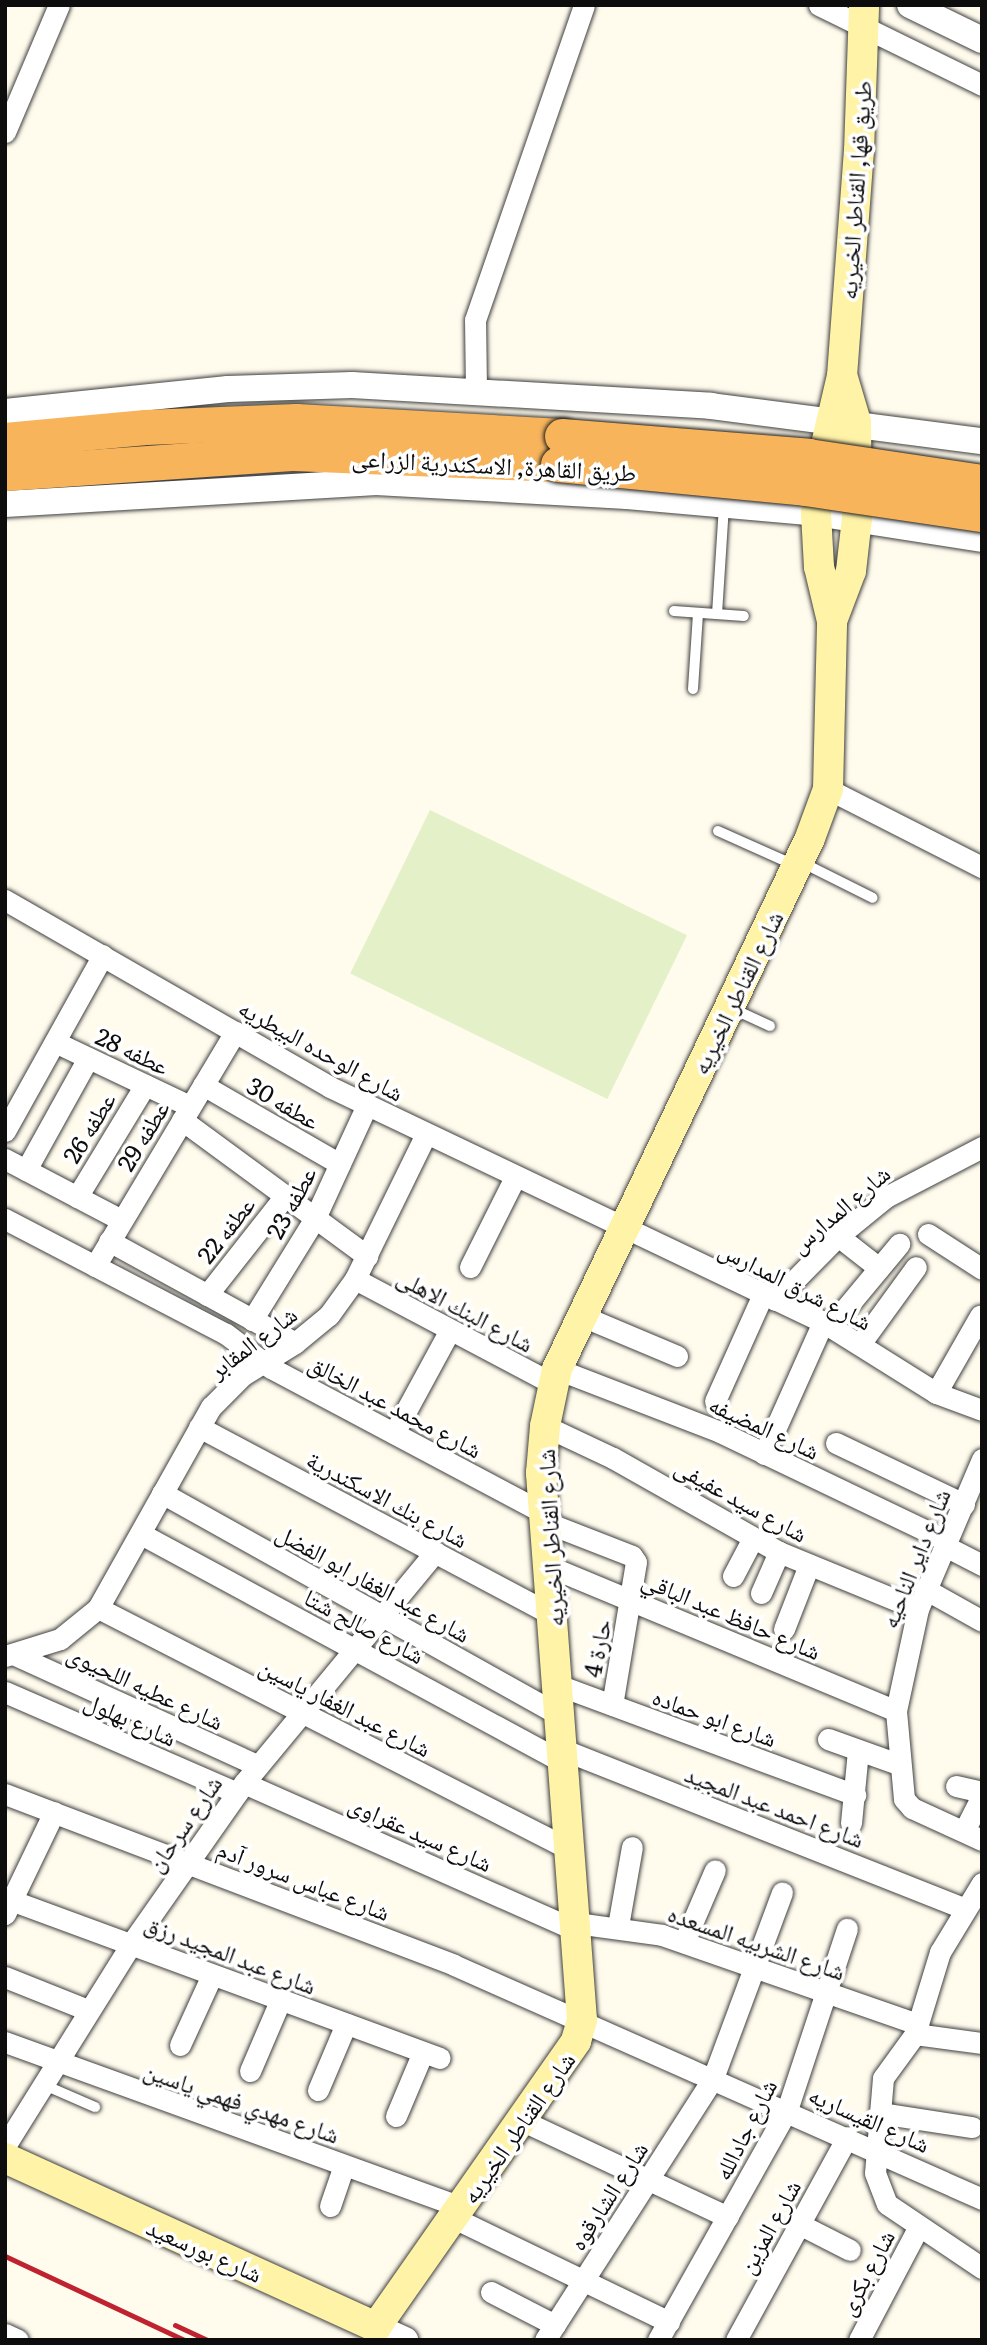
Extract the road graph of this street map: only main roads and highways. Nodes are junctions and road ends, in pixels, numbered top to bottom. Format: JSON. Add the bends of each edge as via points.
{"nodes":[{"id":1,"x":864,"y":18,"type":"edge"},
{"id":2,"x":842,"y":376,"type":"joint"},
{"id":3,"x":844,"y":422,"type":"junction"},
{"id":4,"x":5,"y":440,"type":"edge"},
{"id":5,"x":560,"y":450,"type":"junction"},
{"id":6,"x":5,"y":473,"type":"edge"},
{"id":7,"x":982,"y":482,"type":"edge"},
{"id":8,"x":982,"y":514,"type":"edge"},
{"id":9,"x":832,"y":621,"type":"junction"},
{"id":10,"x":5,"y":2158,"type":"edge"},
{"id":11,"x":376,"y":2327,"type":"joint"}],
"edges":[{"from":1,"to":2,"type":"main road","name":"طريق قها, القناطر الخيريه"},
{"from":2,"to":3,"type":"main road","name":"شارع القناطر الخيريه"},
{"from":3,"to":9,"type":"main road","name":"شارع القناطر الخيريه","via":[[857,518],[851,571]]},
{"from":3,"to":9,"type":"main road","name":"شارع القناطر الخيريه","via":[[816,513],[819,567]]},
{"from":4,"to":5,"type":"highway","name":"طريق القاهرة, الاسكندرية الزراعى","via":[[145,427],[296,421]]},
{"from":5,"to":6,"type":"highway","name":"طريق القاهرة, الاسكندرية الزراعى","via":[[293,453]]},
{"from":5,"to":7,"type":"highway","name":"طريق القاهرة, الاسكندرية الزراعى","bridge":true,"via":[[795,454]]},
{"from":5,"to":8,"type":"highway","name":"طريق القاهرة, الاسكندرية الزراعى","bridge":true},
{"from":9,"to":11,"type":"main road","name":"شارع القناطر الخيريه","via":[[828,789],[555,1376],[545,1426],[544,1517],[582,2020],[576,2041],[523,2121]]},
{"from":10,"to":11,"type":"main road","name":"شارع بورسعيد"}]}
